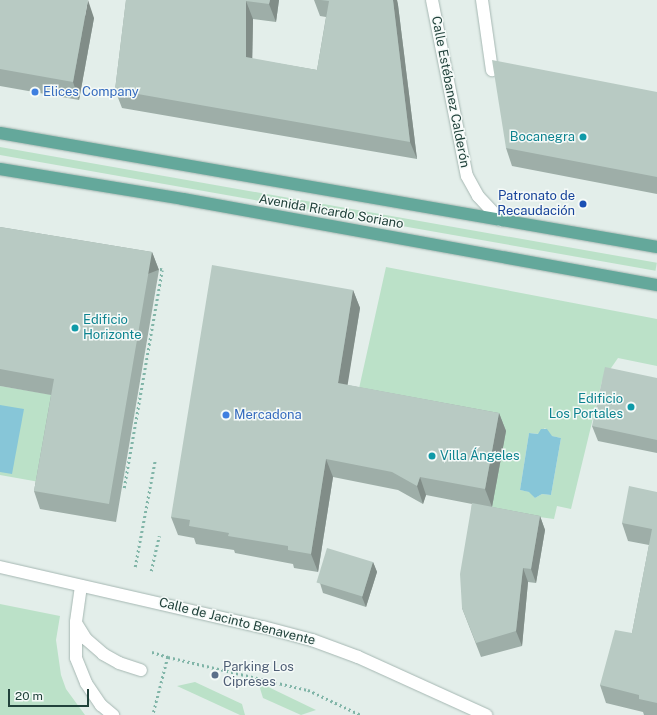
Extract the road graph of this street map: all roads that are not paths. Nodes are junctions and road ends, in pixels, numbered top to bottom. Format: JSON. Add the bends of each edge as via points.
{"nodes":[{"id":1,"x":432,"y":0,"type":"edge"},
{"id":2,"x":482,"y":0,"type":"edge"},
{"id":3,"x":492,"y":70,"type":"edge"},
{"id":4,"x":0,"y":133,"type":"edge"},
{"id":5,"x":0,"y":169,"type":"edge"},
{"id":6,"x":500,"y":220,"type":"junction"},
{"id":7,"x":657,"y":247,"type":"edge"},
{"id":8,"x":657,"y":285,"type":"edge"},
{"id":9,"x":0,"y":567,"type":"edge"},
{"id":10,"x":81,"y":586,"type":"junction"},
{"id":11,"x":76,"y":622,"type":"junction"},
{"id":12,"x":141,"y":670,"type":"dead end"},
{"id":13,"x":113,"y":715,"type":"edge"},
{"id":14,"x":486,"y":715,"type":"edge"}],
"edges":[{"from":1,"to":6,"type":"street","name":"Calle Estébanez Calderón","via":[[467,176],[478,196]]},
{"from":2,"to":3,"type":"street"},
{"from":4,"to":6,"type":"main road","name":"Avenida Ricardo Soriano"},
{"from":5,"to":8,"type":"main road","name":"Avenida Ricardo Soriano","via":[[183,199]]},
{"from":6,"to":7,"type":"main road","name":"Avenida Ricardo Soriano"},
{"from":9,"to":10,"type":"street","name":"Calle de Jacinto Benavente"},
{"from":10,"to":11,"type":"street"},
{"from":10,"to":14,"type":"street","name":"Calle de Jacinto Benavente","via":[[312,640],[358,657]]},
{"from":11,"to":12,"type":"street","via":[[86,639],[103,654],[119,663]]},
{"from":11,"to":13,"type":"street","via":[[76,658],[86,683],[101,706]]}]}
